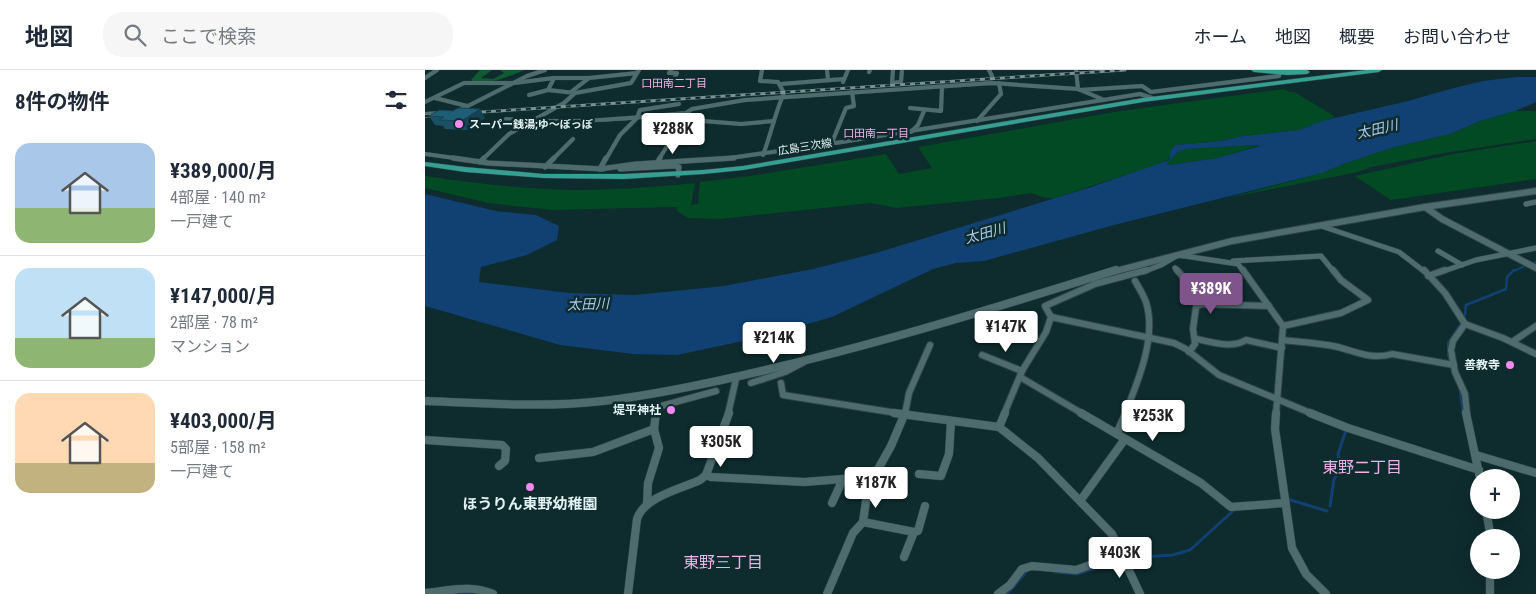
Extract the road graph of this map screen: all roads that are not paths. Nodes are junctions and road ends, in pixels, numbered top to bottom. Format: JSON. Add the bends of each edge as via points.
{"nodes":[{"id":1,"x":437,"y":70,"type":"edge"},
{"id":2,"x":545,"y":70,"type":"edge"},
{"id":3,"x":671,"y":70,"type":"edge"},
{"id":4,"x":762,"y":70,"type":"edge"},
{"id":5,"x":827,"y":70,"type":"edge"},
{"id":6,"x":848,"y":70,"type":"edge"},
{"id":7,"x":893,"y":70,"type":"edge"},
{"id":8,"x":902,"y":70,"type":"edge"},
{"id":9,"x":989,"y":70,"type":"edge"},
{"id":10,"x":1076,"y":70,"type":"edge"},
{"id":11,"x":1254,"y":70,"type":"edge"},
{"id":12,"x":1287,"y":70,"type":"edge"},
{"id":13,"x":1304,"y":70,"type":"edge"},
{"id":14,"x":1353,"y":70,"type":"edge"},
{"id":15,"x":1379,"y":70,"type":"edge"},
{"id":16,"x":638,"y":72,"type":"edge"},
{"id":17,"x":1280,"y":73,"type":"junction"},
{"id":18,"x":1333,"y":74,"type":"junction"},
{"id":19,"x":992,"y":76,"type":"dead end"},
{"id":20,"x":675,"y":77,"type":"dead end"},
{"id":21,"x":425,"y":78,"type":"edge"},
{"id":22,"x":554,"y":78,"type":"junction"},
{"id":23,"x":589,"y":78,"type":"junction"},
{"id":24,"x":828,"y":80,"type":"junction"},
{"id":25,"x":514,"y":83,"type":"junction"},
{"id":26,"x":999,"y":83,"type":"junction"},
{"id":27,"x":781,"y":84,"type":"junction"},
{"id":28,"x":942,"y":87,"type":"junction"},
{"id":29,"x":1079,"y":89,"type":"junction"},
{"id":30,"x":548,"y":90,"type":"junction"},
{"id":31,"x":573,"y":92,"type":"junction"},
{"id":32,"x":852,"y":92,"type":"junction"},
{"id":33,"x":529,"y":95,"type":"dead end"},
{"id":34,"x":1150,"y":97,"type":"junction"},
{"id":35,"x":435,"y":98,"type":"junction"},
{"id":36,"x":783,"y":98,"type":"junction"},
{"id":37,"x":1103,"y":99,"type":"junction"},
{"id":38,"x":425,"y":102,"type":"edge"},
{"id":39,"x":679,"y":104,"type":"dead end"},
{"id":40,"x":467,"y":106,"type":"junction"},
{"id":41,"x":910,"y":108,"type":"dead end"},
{"id":42,"x":924,"y":111,"type":"junction"},
{"id":43,"x":444,"y":113,"type":"edge"},
{"id":44,"x":453,"y":113,"type":"edge"},
{"id":45,"x":425,"y":116,"type":"edge"},
{"id":46,"x":435,"y":118,"type":"edge"},
{"id":47,"x":637,"y":118,"type":"junction"},
{"id":48,"x":506,"y":119,"type":"dead end"},
{"id":49,"x":703,"y":121,"type":"dead end"},
{"id":50,"x":774,"y":121,"type":"junction"},
{"id":51,"x":977,"y":121,"type":"junction"},
{"id":52,"x":531,"y":122,"type":"junction"},
{"id":53,"x":911,"y":132,"type":"junction"},
{"id":54,"x":673,"y":137,"type":"dead end"},
{"id":55,"x":573,"y":139,"type":"dead end"},
{"id":56,"x":831,"y":145,"type":"junction"},
{"id":57,"x":425,"y":154,"type":"edge"},
{"id":58,"x":763,"y":155,"type":"junction"},
{"id":59,"x":425,"y":160,"type":"edge"},
{"id":60,"x":479,"y":162,"type":"junction"},
{"id":61,"x":657,"y":163,"type":"junction"},
{"id":62,"x":425,"y":164,"type":"edge"},
{"id":63,"x":545,"y":167,"type":"junction"},
{"id":64,"x":600,"y":169,"type":"junction"},
{"id":65,"x":679,"y":173,"type":"junction"},
{"id":66,"x":1536,"y":191,"type":"edge"},
{"id":67,"x":1536,"y":202,"type":"edge"},
{"id":68,"x":1526,"y":204,"type":"dead end"},
{"id":69,"x":1425,"y":208,"type":"junction"},
{"id":70,"x":1321,"y":226,"type":"junction"},
{"id":71,"x":1536,"y":248,"type":"edge"},
{"id":72,"x":1438,"y":251,"type":"dead end"},
{"id":73,"x":1509,"y":253,"type":"junction"},
{"id":74,"x":1178,"y":255,"type":"junction"},
{"id":75,"x":1232,"y":262,"type":"junction"},
{"id":76,"x":1462,"y":265,"type":"junction"},
{"id":77,"x":1175,"y":268,"type":"dead end"},
{"id":78,"x":1536,"y":268,"type":"edge"},
{"id":79,"x":1428,"y":276,"type":"junction"},
{"id":80,"x":1135,"y":281,"type":"dead end"},
{"id":81,"x":1201,"y":304,"type":"junction"},
{"id":82,"x":1269,"y":306,"type":"junction"},
{"id":83,"x":1051,"y":318,"type":"junction"},
{"id":84,"x":1465,"y":324,"type":"junction"},
{"id":85,"x":1283,"y":326,"type":"junction"},
{"id":86,"x":1536,"y":326,"type":"edge"},
{"id":87,"x":1147,"y":336,"type":"junction"},
{"id":88,"x":1197,"y":339,"type":"junction"},
{"id":89,"x":1512,"y":342,"type":"junction"},
{"id":90,"x":1282,"y":344,"type":"junction"},
{"id":91,"x":930,"y":345,"type":"dead end"},
{"id":92,"x":1189,"y":352,"type":"junction"},
{"id":93,"x":1536,"y":354,"type":"edge"},
{"id":94,"x":982,"y":355,"type":"dead end"},
{"id":95,"x":804,"y":362,"type":"junction"},
{"id":96,"x":1454,"y":365,"type":"junction"},
{"id":97,"x":1021,"y":374,"type":"junction"},
{"id":98,"x":736,"y":378,"type":"junction"},
{"id":99,"x":751,"y":383,"type":"dead end"},
{"id":100,"x":781,"y":383,"type":"dead end"},
{"id":101,"x":716,"y":391,"type":"dead end"},
{"id":102,"x":697,"y":396,"type":"junction"},
{"id":103,"x":684,"y":397,"type":"dead end"},
{"id":104,"x":1277,"y":400,"type":"junction"},
{"id":105,"x":425,"y":401,"type":"edge"},
{"id":106,"x":905,"y":415,"type":"junction"},
{"id":107,"x":951,"y":422,"type":"junction"},
{"id":108,"x":999,"y":427,"type":"junction"},
{"id":109,"x":653,"y":429,"type":"junction"},
{"id":110,"x":1117,"y":434,"type":"junction"},
{"id":111,"x":1125,"y":439,"type":"junction"},
{"id":112,"x":425,"y":440,"type":"edge"},
{"id":113,"x":1476,"y":455,"type":"junction"},
{"id":114,"x":539,"y":458,"type":"dead end"},
{"id":115,"x":499,"y":466,"type":"dead end"},
{"id":116,"x":1478,"y":469,"type":"edge"},
{"id":117,"x":1470,"y":471,"type":"edge"},
{"id":118,"x":919,"y":474,"type":"dead end"},
{"id":119,"x":1536,"y":474,"type":"edge"},
{"id":120,"x":705,"y":475,"type":"junction"},
{"id":121,"x":843,"y":479,"type":"junction"},
{"id":122,"x":868,"y":487,"type":"junction"},
{"id":123,"x":1080,"y":501,"type":"junction"},
{"id":124,"x":647,"y":503,"type":"junction"},
{"id":125,"x":832,"y":503,"type":"dead end"},
{"id":126,"x":1285,"y":503,"type":"junction"},
{"id":127,"x":925,"y":506,"type":"dead end"},
{"id":128,"x":863,"y":522,"type":"junction"},
{"id":129,"x":914,"y":532,"type":"junction"},
{"id":130,"x":1122,"y":554,"type":"junction"},
{"id":131,"x":904,"y":557,"type":"dead end"},
{"id":132,"x":1490,"y":579,"type":"edge"},
{"id":133,"x":425,"y":593,"type":"edge"},
{"id":134,"x":493,"y":594,"type":"edge"},
{"id":135,"x":628,"y":594,"type":"edge"},
{"id":136,"x":827,"y":594,"type":"edge"},
{"id":137,"x":998,"y":594,"type":"edge"},
{"id":138,"x":1140,"y":594,"type":"edge"},
{"id":139,"x":1326,"y":594,"type":"edge"},
{"id":140,"x":1490,"y":594,"type":"edge"}],
"edges":[{"from":1,"to":21,"type":"street"},
{"from":2,"to":25,"type":"street"},
{"from":3,"to":20,"type":"street","via":[[669,73],[677,73]]},
{"from":4,"to":27,"type":"street","via":[[760,81]]},
{"from":5,"to":24,"type":"street"},
{"from":6,"to":24,"type":"street","via":[[844,80]]},
{"from":7,"to":8,"type":"street","via":[[892,83],[901,82]]},
{"from":9,"to":19,"type":"street"},
{"from":10,"to":29,"type":"street"},
{"from":11,"to":17,"type":"main road","name":"広島三次線"},
{"from":12,"to":13,"type":"street"},
{"from":14,"to":18,"type":"main road","name":"広島三次線"},
{"from":15,"to":18,"type":"main road","name":"広島三次線"},
{"from":16,"to":23,"type":"street"},
{"from":16,"to":31,"type":"street","via":[[628,84]]},
{"from":17,"to":18,"type":"main road","name":"広島三次線","via":[[1322,71]]},
{"from":17,"to":29,"type":"street","via":[[1279,76],[1151,92],[1142,86]]},
{"from":18,"to":34,"type":"main road","name":"広島三次線"},
{"from":22,"to":23,"type":"street"},
{"from":22,"to":25,"type":"street"},
{"from":22,"to":30,"type":"street"},
{"from":23,"to":31,"type":"street"},
{"from":24,"to":27,"type":"street"},
{"from":25,"to":35,"type":"street","via":[[463,83]]},
{"from":25,"to":40,"type":"street"},
{"from":26,"to":28,"type":"street"},
{"from":26,"to":29,"type":"street"},
{"from":26,"to":51,"type":"street","via":[[1001,94]]},
{"from":27,"to":36,"type":"street"},
{"from":28,"to":32,"type":"street"},
{"from":28,"to":42,"type":"street","via":[[941,112]]},
{"from":29,"to":37,"type":"street"},
{"from":30,"to":31,"type":"street"},
{"from":30,"to":33,"type":"street"},
{"from":31,"to":52,"type":"street","via":[[564,103]]},
{"from":32,"to":36,"type":"street"},
{"from":32,"to":56,"type":"street","via":[[854,106],[846,108]]},
{"from":34,"to":37,"type":"street","via":[[1140,94]]},
{"from":34,"to":65,"type":"main road","name":"広島三次線","via":[[743,168]]},
{"from":35,"to":38,"type":"street"},
{"from":35,"to":40,"type":"street"},
{"from":36,"to":47,"type":"street","via":[[745,100],[691,109],[686,113]]},
{"from":36,"to":50,"type":"street"},
{"from":37,"to":51,"type":"street"},
{"from":39,"to":47,"type":"street","via":[[641,110]]},
{"from":40,"to":44,"type":"street"},
{"from":41,"to":42,"type":"street"},
{"from":42,"to":53,"type":"street"},
{"from":43,"to":45,"type":"street"},
{"from":45,"to":46,"type":"street"},
{"from":47,"to":52,"type":"street"},
{"from":47,"to":64,"type":"street","via":[[620,135]]},
{"from":48,"to":52,"type":"street"},
{"from":49,"to":50,"type":"street","via":[[741,124]]},
{"from":50,"to":58,"type":"street"},
{"from":51,"to":53,"type":"street"},
{"from":52,"to":60,"type":"street","via":[[509,134]]},
{"from":53,"to":56,"type":"street"},
{"from":54,"to":61,"type":"street"},
{"from":55,"to":63,"type":"street"},
{"from":56,"to":58,"type":"street"},
{"from":57,"to":60,"type":"street"},
{"from":58,"to":61,"type":"street"},
{"from":59,"to":65,"type":"main road","name":"広島三次線","via":[[553,173]]},
{"from":60,"to":63,"type":"street"},
{"from":61,"to":64,"type":"street"},
{"from":62,"to":65,"type":"main road","name":"広島三次線","via":[[492,173],[549,176],[609,178]]},
{"from":63,"to":64,"type":"street"},
{"from":64,"to":65,"type":"street","via":[[675,166]]},
{"from":66,"to":69,"type":"street"},
{"from":67,"to":68,"type":"street"},
{"from":69,"to":70,"type":"street"},
{"from":69,"to":73,"type":"street"},
{"from":70,"to":74,"type":"street","via":[[1232,241]]},
{"from":70,"to":79,"type":"street","via":[[1399,252],[1414,261]]},
{"from":71,"to":73,"type":"street"},
{"from":72,"to":76,"type":"street"},
{"from":73,"to":76,"type":"street"},
{"from":73,"to":78,"type":"street"},
{"from":74,"to":75,"type":"street"},
{"from":74,"to":83,"type":"street","via":[[1172,260],[1079,290],[1045,306]]},
{"from":74,"to":95,"type":"street"},
{"from":75,"to":82,"type":"street","via":[[1239,264]]},
{"from":75,"to":85,"type":"street","via":[[1321,256],[1341,280],[1368,300],[1341,313]]},
{"from":76,"to":79,"type":"street"},
{"from":77,"to":81,"type":"street","via":[[1194,290]]},
{"from":79,"to":84,"type":"street","via":[[1458,309]]},
{"from":80,"to":87,"type":"street","via":[[1149,319]]},
{"from":81,"to":82,"type":"street"},
{"from":81,"to":88,"type":"street","via":[[1196,306],[1193,328]]},
{"from":82,"to":85,"type":"street"},
{"from":83,"to":87,"type":"street"},
{"from":83,"to":97,"type":"street"},
{"from":84,"to":89,"type":"street"},
{"from":84,"to":96,"type":"street","via":[[1453,342]]},
{"from":85,"to":90,"type":"street"},
{"from":86,"to":89,"type":"street"},
{"from":87,"to":92,"type":"street","via":[[1175,343]]},
{"from":87,"to":110,"type":"street","via":[[1141,375]]},
{"from":88,"to":90,"type":"street","via":[[1230,345],[1246,340]]},
{"from":88,"to":92,"type":"street"},
{"from":89,"to":93,"type":"street"},
{"from":90,"to":96,"type":"street","via":[[1337,347],[1364,355],[1381,357],[1392,354]]},
{"from":90,"to":104,"type":"street"},
{"from":91,"to":106,"type":"street","via":[[909,393]]},
{"from":92,"to":104,"type":"street","via":[[1219,375]]},
{"from":94,"to":97,"type":"street"},
{"from":95,"to":98,"type":"street"},
{"from":95,"to":99,"type":"street"},
{"from":96,"to":113,"type":"street","via":[[1465,394],[1467,420]]},
{"from":97,"to":108,"type":"street"},
{"from":97,"to":110,"type":"street"},
{"from":98,"to":105,"type":"street","via":[[602,401],[520,405]]},
{"from":98,"to":120,"type":"street","via":[[730,409]]},
{"from":100,"to":106,"type":"street","via":[[783,395]]},
{"from":101,"to":102,"type":"street"},
{"from":102,"to":103,"type":"street"},
{"from":102,"to":109,"type":"street","via":[[661,406],[656,411]]},
{"from":104,"to":117,"type":"street"},
{"from":104,"to":126,"type":"street","via":[[1275,429]]},
{"from":106,"to":107,"type":"street"},
{"from":106,"to":122,"type":"street"},
{"from":107,"to":108,"type":"street"},
{"from":107,"to":118,"type":"street","via":[[949,454],[941,476]]},
{"from":108,"to":123,"type":"street","via":[[1038,458]]},
{"from":109,"to":114,"type":"street","via":[[593,452]]},
{"from":109,"to":124,"type":"street","via":[[659,448],[648,483]]},
{"from":110,"to":111,"type":"street"},
{"from":111,"to":123,"type":"street"},
{"from":111,"to":126,"type":"street","via":[[1201,483],[1231,507]]},
{"from":112,"to":115,"type":"street","via":[[502,445],[506,450],[505,461]]},
{"from":113,"to":116,"type":"street"},
{"from":113,"to":119,"type":"street"},
{"from":120,"to":121,"type":"street","via":[[804,482]]},
{"from":120,"to":124,"type":"street"},
{"from":121,"to":122,"type":"street"},
{"from":121,"to":125,"type":"street"},
{"from":122,"to":128,"type":"street"},
{"from":123,"to":130,"type":"street","via":[[1112,534]]},
{"from":124,"to":135,"type":"street","via":[[637,518]]},
{"from":126,"to":139,"type":"street","via":[[1292,548],[1306,574]]},
{"from":127,"to":129,"type":"street","via":[[918,531]]},
{"from":128,"to":129,"type":"street"},
{"from":128,"to":136,"type":"street","via":[[853,532]]},
{"from":129,"to":131,"type":"street"},
{"from":130,"to":137,"type":"street","via":[[1076,570],[1027,567]]},
{"from":130,"to":138,"type":"street"},
{"from":132,"to":140,"type":"street"},
{"from":133,"to":134,"type":"street","via":[[462,586]]}]}
